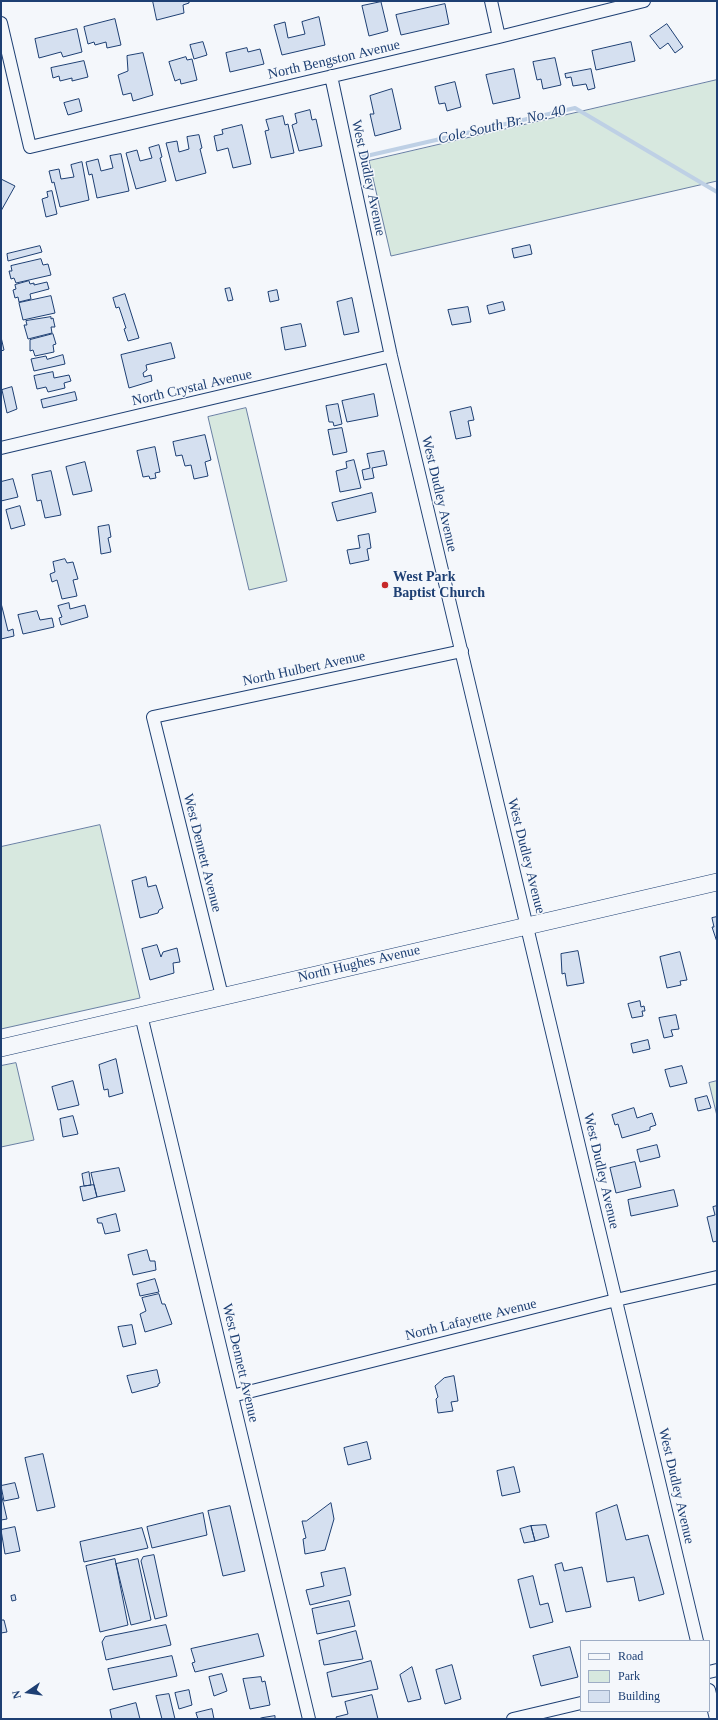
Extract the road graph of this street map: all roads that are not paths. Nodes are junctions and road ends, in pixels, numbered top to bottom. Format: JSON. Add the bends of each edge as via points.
{"nodes":[{"id":1,"x":491,"y":1,"type":"edge"},
{"id":2,"x":644,"y":2,"type":"edge"},
{"id":3,"x":1,"y":23,"type":"edge"},
{"id":4,"x":499,"y":37,"type":"junction"},
{"id":5,"x":331,"y":76,"type":"junction"},
{"id":6,"x":391,"y":356,"type":"junction"},
{"id":7,"x":1,"y":448,"type":"edge"},
{"id":8,"x":462,"y":651,"type":"junction"},
{"id":9,"x":153,"y":717,"type":"joint"},
{"id":10,"x":717,"y":882,"type":"edge"},
{"id":11,"x":528,"y":925,"type":"junction"},
{"id":12,"x":222,"y":996,"type":"junction"},
{"id":13,"x":141,"y":1015,"type":"junction"},
{"id":14,"x":1,"y":1048,"type":"edge"},
{"id":15,"x":717,"y":1277,"type":"edge"},
{"id":16,"x":616,"y":1300,"type":"junction"},
{"id":17,"x":232,"y":1396,"type":"junction"},
{"id":18,"x":698,"y":1640,"type":"edge"},
{"id":19,"x":710,"y":1694,"type":"edge"},
{"id":20,"x":580,"y":1703,"type":"edge"},
{"id":21,"x":309,"y":1719,"type":"edge"},
{"id":22,"x":513,"y":1719,"type":"edge"},
{"id":23,"x":716,"y":1719,"type":"edge"}],
"edges":[{"from":1,"to":4,"type":"street"},
{"from":2,"to":4,"type":"street","name":"North Bengston Avenue"},
{"from":3,"to":5,"type":"street","name":"North Bengston Avenue","via":[[30,147]]},
{"from":4,"to":5,"type":"street","name":"North Bengston Avenue"},
{"from":5,"to":6,"type":"street","name":"West Dudley Avenue"},
{"from":6,"to":7,"type":"street","name":"North Crystal Avenue"},
{"from":6,"to":8,"type":"street","name":"West Dudley Avenue"},
{"from":8,"to":9,"type":"street","name":"North Hulbert Avenue"},
{"from":8,"to":11,"type":"street","name":"West Dudley Avenue"},
{"from":9,"to":12,"type":"street","name":"West Dennett Avenue"},
{"from":10,"to":11,"type":"street","name":"North Hughes Avenue"},
{"from":11,"to":12,"type":"street","name":"North Hughes Avenue"},
{"from":11,"to":16,"type":"street","name":"West Dudley Avenue"},
{"from":12,"to":13,"type":"street","name":"North Hughes Avenue"},
{"from":13,"to":14,"type":"street","name":"North Hughes Avenue"},
{"from":13,"to":17,"type":"street","name":"West Dennett Avenue"},
{"from":15,"to":16,"type":"street","name":"North Lafayette Avenue"},
{"from":16,"to":17,"type":"street","name":"North Lafayette Avenue"},
{"from":16,"to":18,"type":"street","name":"West Dudley Avenue"},
{"from":17,"to":21,"type":"street","name":"West Dennett Avenue"},
{"from":19,"to":23,"type":"street"},
{"from":20,"to":22,"type":"street"}]}
